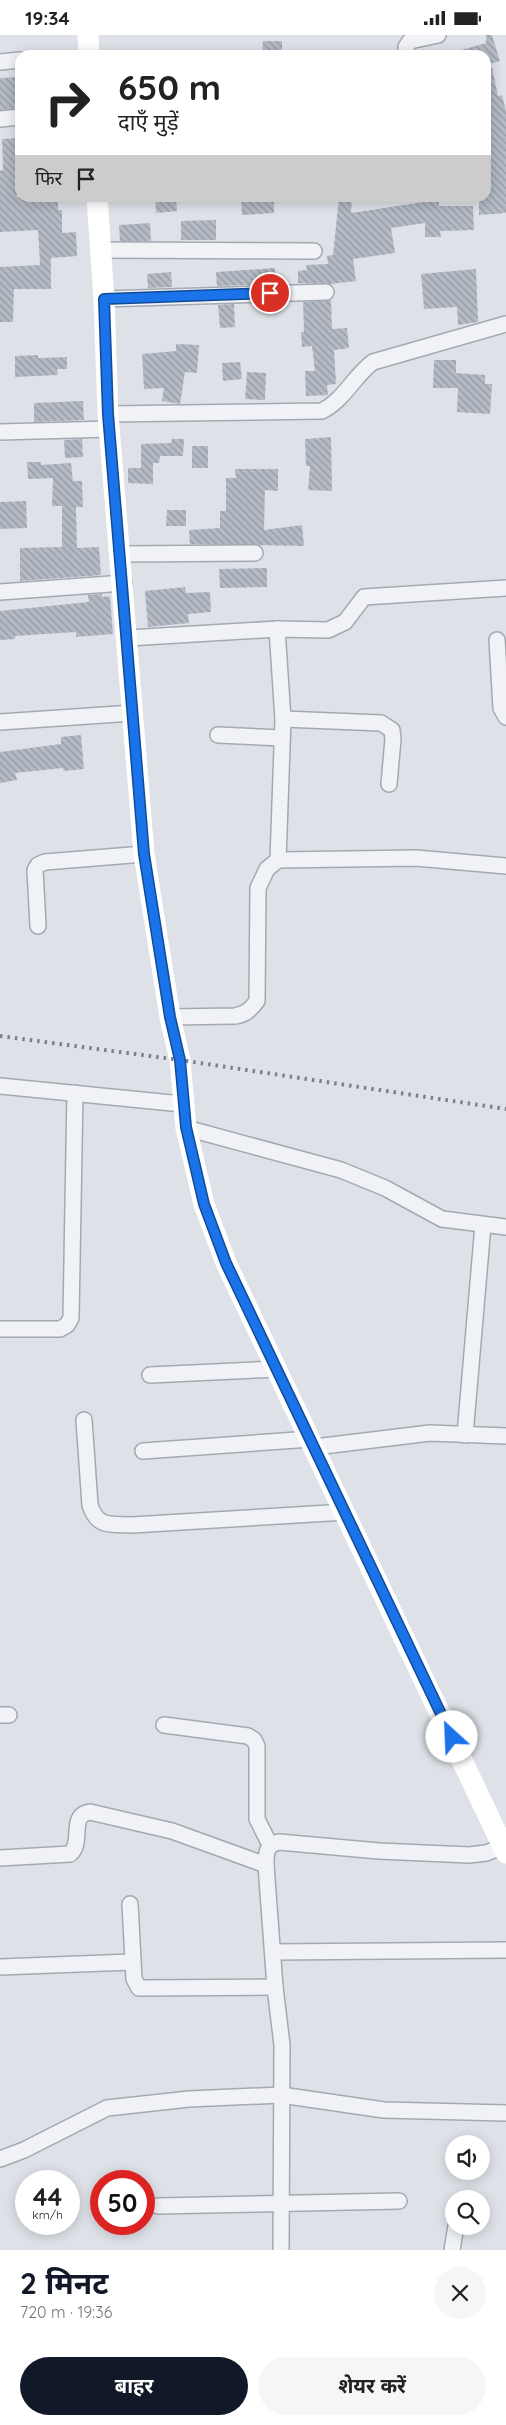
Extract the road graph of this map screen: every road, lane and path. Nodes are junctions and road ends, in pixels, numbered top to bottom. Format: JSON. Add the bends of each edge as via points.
{"nodes":[{"id":1,"x":438,"y":35,"type":"edge"},
{"id":2,"x":406,"y":50,"type":"edge"},
{"id":3,"x":15,"y":60,"type":"edge"},
{"id":4,"x":0,"y":62,"type":"edge"},
{"id":5,"x":15,"y":118,"type":"edge"},
{"id":6,"x":0,"y":119,"type":"edge"},
{"id":7,"x":97,"y":202,"type":"edge"},
{"id":8,"x":100,"y":250,"type":"junction"},
{"id":9,"x":314,"y":251,"type":"dead end"},
{"id":10,"x":326,"y":292,"type":"dead end"},
{"id":11,"x":104,"y":299,"type":"junction"},
{"id":12,"x":506,"y":324,"type":"edge"},
{"id":13,"x":109,"y":422,"type":"junction"},
{"id":14,"x":0,"y":432,"type":"edge"},
{"id":15,"x":254,"y":553,"type":"dead end"},
{"id":16,"x":121,"y":554,"type":"junction"},
{"id":17,"x":124,"y":583,"type":"junction"},
{"id":18,"x":506,"y":587,"type":"edge"},
{"id":19,"x":0,"y":593,"type":"edge"},
{"id":20,"x":277,"y":629,"type":"junction"},
{"id":21,"x":128,"y":638,"type":"junction"},
{"id":22,"x":497,"y":640,"type":"dead end"},
{"id":23,"x":133,"y":713,"type":"junction"},
{"id":24,"x":506,"y":717,"type":"edge"},
{"id":25,"x":283,"y":719,"type":"junction"},
{"id":26,"x":0,"y":722,"type":"edge"},
{"id":27,"x":218,"y":735,"type":"dead end"},
{"id":28,"x":282,"y":738,"type":"junction"},
{"id":29,"x":389,"y":784,"type":"dead end"},
{"id":30,"x":144,"y":854,"type":"junction"},
{"id":31,"x":278,"y":859,"type":"junction"},
{"id":32,"x":506,"y":866,"type":"edge"},
{"id":33,"x":38,"y":926,"type":"dead end"},
{"id":34,"x":170,"y":1017,"type":"junction"},
{"id":35,"x":0,"y":1086,"type":"edge"},
{"id":36,"x":75,"y":1093,"type":"junction"},
{"id":37,"x":182,"y":1104,"type":"junction"},
{"id":38,"x":186,"y":1127,"type":"junction"},
{"id":39,"x":483,"y":1225,"type":"junction"},
{"id":40,"x":506,"y":1227,"type":"edge"},
{"id":41,"x":0,"y":1329,"type":"edge"},
{"id":42,"x":277,"y":1369,"type":"junction"},
{"id":43,"x":150,"y":1375,"type":"dead end"},
{"id":44,"x":84,"y":1420,"type":"dead end"},
{"id":45,"x":465,"y":1435,"type":"junction"},
{"id":46,"x":506,"y":1436,"type":"edge"},
{"id":47,"x":313,"y":1443,"type":"junction"},
{"id":48,"x":143,"y":1451,"type":"dead end"},
{"id":49,"x":346,"y":1512,"type":"junction"},
{"id":50,"x":164,"y":1725,"type":"dead end"},
{"id":51,"x":270,"y":1845,"type":"junction"},
{"id":52,"x":505,"y":1847,"type":"edge"},
{"id":53,"x":0,"y":1858,"type":"edge"},
{"id":54,"x":266,"y":1865,"type":"junction"},
{"id":55,"x":130,"y":1903,"type":"dead end"},
{"id":56,"x":506,"y":1950,"type":"edge"},
{"id":57,"x":274,"y":1952,"type":"junction"},
{"id":58,"x":132,"y":1962,"type":"junction"},
{"id":59,"x":0,"y":1967,"type":"edge"},
{"id":60,"x":275,"y":1987,"type":"junction"},
{"id":61,"x":282,"y":2095,"type":"junction"},
{"id":62,"x":506,"y":2113,"type":"edge"},
{"id":63,"x":0,"y":2159,"type":"edge"},
{"id":64,"x":399,"y":2201,"type":"dead end"},
{"id":65,"x":281,"y":2203,"type":"junction"},
{"id":66,"x":158,"y":2206,"type":"dead end"},
{"id":67,"x":454,"y":2235,"type":"edge"},
{"id":68,"x":282,"y":2250,"type":"edge"},
{"id":69,"x":452,"y":2250,"type":"edge"}],
"edges":[{"from":1,"to":2,"type":"street","via":[[410,41]]},
{"from":3,"to":4,"type":"street"},
{"from":5,"to":6,"type":"street"},
{"from":7,"to":8,"type":"main road"},
{"from":8,"to":9,"type":"street"},
{"from":8,"to":11,"type":"main road"},
{"from":10,"to":11,"type":"street"},
{"from":11,"to":13,"type":"main road"},
{"from":12,"to":13,"type":"street","via":[[373,362],[337,401],[315,413]]},
{"from":13,"to":14,"type":"street"},
{"from":13,"to":16,"type":"main road"},
{"from":15,"to":16,"type":"street"},
{"from":16,"to":17,"type":"main road"},
{"from":17,"to":19,"type":"street"},
{"from":17,"to":21,"type":"main road"},
{"from":18,"to":20,"type":"street","via":[[368,596],[360,600],[345,622],[335,628],[320,631]]},
{"from":20,"to":21,"type":"street"},
{"from":20,"to":25,"type":"street"},
{"from":21,"to":23,"type":"main road"},
{"from":22,"to":24,"type":"street","via":[[501,708]]},
{"from":23,"to":26,"type":"street"},
{"from":23,"to":30,"type":"main road"},
{"from":25,"to":28,"type":"street"},
{"from":25,"to":29,"type":"street","via":[[387,725],[392,730],[393,739]]},
{"from":27,"to":28,"type":"street"},
{"from":28,"to":31,"type":"street"},
{"from":30,"to":33,"type":"street","via":[[38,865],[35,870]]},
{"from":30,"to":34,"type":"main road"},
{"from":31,"to":32,"type":"street","via":[[416,858]]},
{"from":31,"to":34,"type":"street","via":[[267,869],[258,889],[257,1001],[244,1014],[235,1016]]},
{"from":34,"to":37,"type":"main road","via":[[180,1060]]},
{"from":35,"to":36,"type":"street"},
{"from":36,"to":37,"type":"street"},
{"from":36,"to":41,"type":"street","via":[[71,1319],[60,1329]]},
{"from":37,"to":38,"type":"main road"},
{"from":38,"to":39,"type":"street","via":[[341,1170],[385,1188],[442,1219]]},
{"from":38,"to":42,"type":"main road","via":[[204,1204],[223,1255]]},
{"from":39,"to":40,"type":"street"},
{"from":39,"to":45,"type":"street"},
{"from":42,"to":43,"type":"street"},
{"from":42,"to":47,"type":"main road"},
{"from":44,"to":49,"type":"street","via":[[90,1505],[93,1515],[106,1524]]},
{"from":45,"to":46,"type":"street"},
{"from":45,"to":47,"type":"street","via":[[430,1433]]},
{"from":47,"to":48,"type":"street"},
{"from":47,"to":49,"type":"main road"},
{"from":49,"to":52,"type":"main road"},
{"from":50,"to":51,"type":"street","via":[[248,1736],[254,1740],[257,1746],[257,1819]]},
{"from":51,"to":52,"type":"street","via":[[279,1842],[451,1855],[486,1853]]},
{"from":51,"to":54,"type":"street"},
{"from":53,"to":54,"type":"street","via":[[70,1854],[75,1848],[79,1818],[90,1812],[172,1831]]},
{"from":54,"to":57,"type":"street"},
{"from":55,"to":58,"type":"street"},
{"from":56,"to":57,"type":"street"},
{"from":57,"to":60,"type":"street"},
{"from":58,"to":59,"type":"street"},
{"from":58,"to":60,"type":"street","via":[[136,1986],[144,1990]]},
{"from":60,"to":61,"type":"street","via":[[282,2045]]},
{"from":61,"to":62,"type":"street","via":[[384,2110]]},
{"from":61,"to":63,"type":"street","via":[[189,2099],[107,2108],[24,2151]]},
{"from":61,"to":65,"type":"street"},
{"from":64,"to":65,"type":"street"},
{"from":65,"to":66,"type":"street"},
{"from":65,"to":68,"type":"street"},
{"from":67,"to":69,"type":"street"}]}
